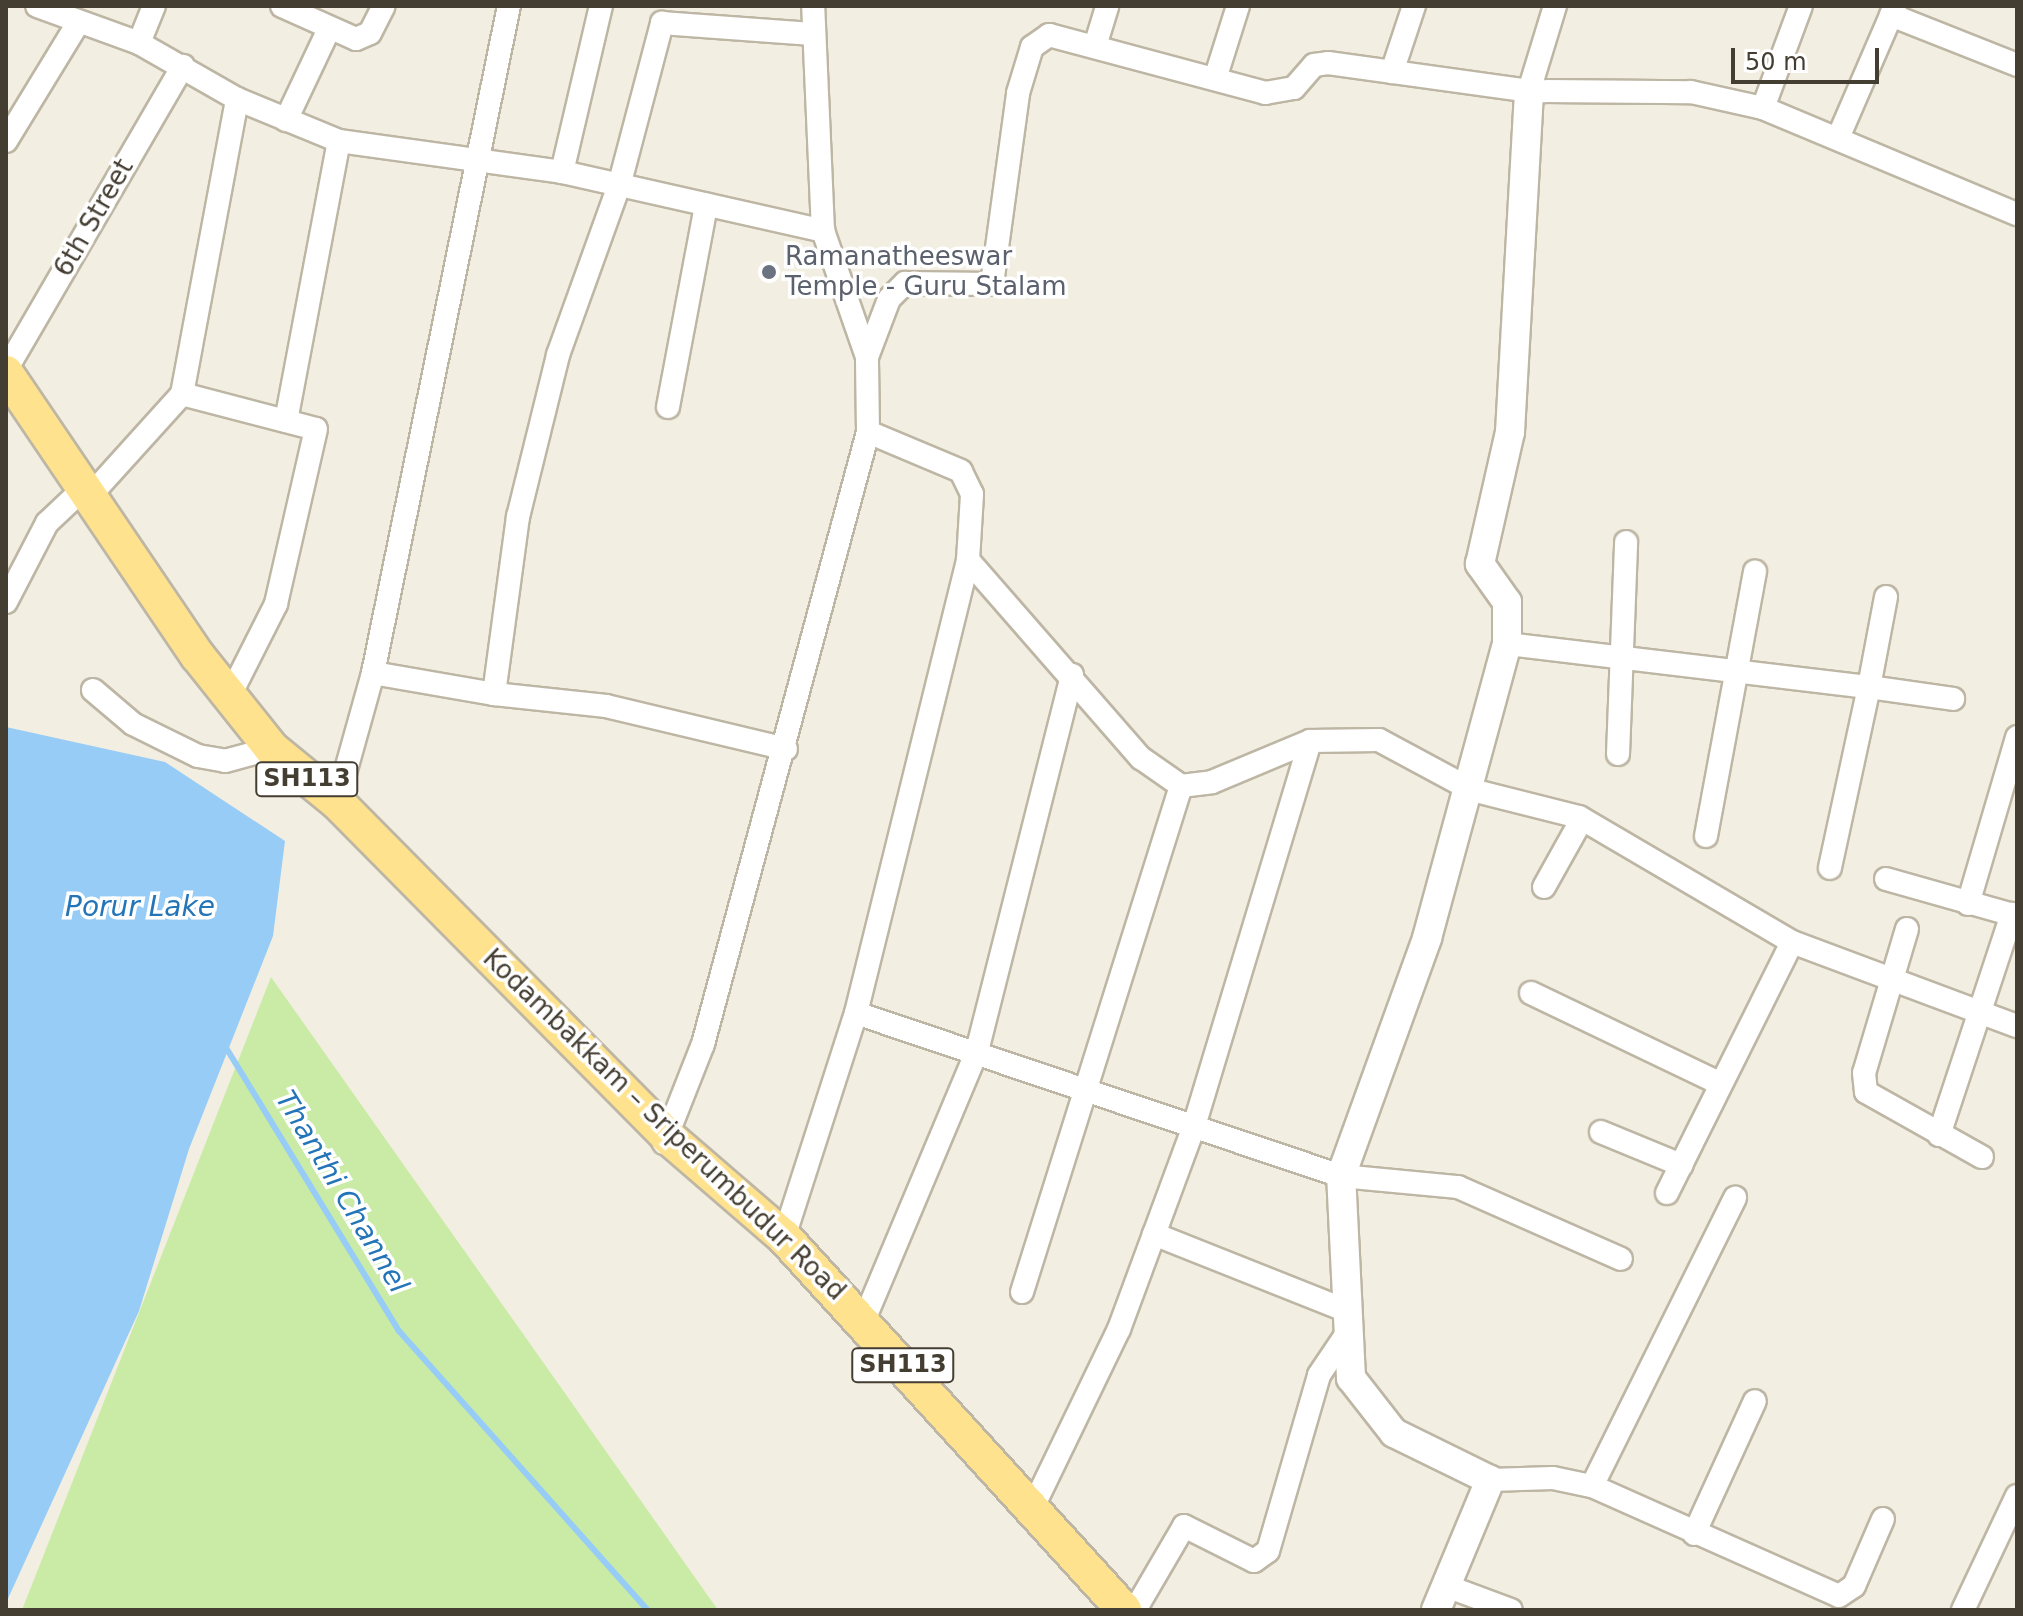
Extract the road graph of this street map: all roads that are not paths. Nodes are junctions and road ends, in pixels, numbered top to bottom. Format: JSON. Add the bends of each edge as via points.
{"nodes":[{"id":1,"x":154,"y":6,"type":"edge"},
{"id":2,"x":282,"y":6,"type":"edge"},
{"id":3,"x":384,"y":6,"type":"edge"},
{"id":4,"x":509,"y":6,"type":"edge"},
{"id":5,"x":601,"y":6,"type":"edge"},
{"id":6,"x":813,"y":6,"type":"edge"},
{"id":7,"x":1107,"y":6,"type":"edge"},
{"id":8,"x":1238,"y":6,"type":"edge"},
{"id":9,"x":1414,"y":6,"type":"edge"},
{"id":10,"x":1555,"y":6,"type":"edge"},
{"id":11,"x":1801,"y":6,"type":"edge"},
{"id":12,"x":50,"y":9,"type":"edge"},
{"id":13,"x":1893,"y":10,"type":"edge"},
{"id":14,"x":78,"y":23,"type":"junction"},
{"id":15,"x":329,"y":29,"type":"junction"},
{"id":16,"x":812,"y":34,"type":"junction"},
{"id":17,"x":139,"y":43,"type":"junction"},
{"id":18,"x":1096,"y":43,"type":"junction"},
{"id":19,"x":2017,"y":65,"type":"edge"},
{"id":20,"x":183,"y":66,"type":"junction"},
{"id":21,"x":1392,"y":72,"type":"junction"},
{"id":22,"x":1215,"y":79,"type":"junction"},
{"id":23,"x":1529,"y":91,"type":"junction"},
{"id":24,"x":237,"y":99,"type":"junction"},
{"id":25,"x":1763,"y":108,"type":"junction"},
{"id":26,"x":286,"y":120,"type":"junction"},
{"id":27,"x":1838,"y":138,"type":"junction"},
{"id":28,"x":6,"y":141,"type":"edge"},
{"id":29,"x":339,"y":141,"type":"junction"},
{"id":30,"x":478,"y":158,"type":"junction"},
{"id":31,"x":562,"y":172,"type":"junction"},
{"id":32,"x":619,"y":186,"type":"junction"},
{"id":33,"x":706,"y":205,"type":"junction"},
{"id":34,"x":2017,"y":214,"type":"edge"},
{"id":35,"x":823,"y":231,"type":"junction"},
{"id":36,"x":867,"y":357,"type":"junction"},
{"id":37,"x":6,"y":371,"type":"edge"},
{"id":38,"x":182,"y":394,"type":"junction"},
{"id":39,"x":6,"y":404,"type":"edge"},
{"id":40,"x":668,"y":407,"type":"dead end"},
{"id":41,"x":286,"y":421,"type":"junction"},
{"id":42,"x":868,"y":432,"type":"junction"},
{"id":43,"x":81,"y":495,"type":"junction"},
{"id":44,"x":1626,"y":542,"type":"dead end"},
{"id":45,"x":968,"y":560,"type":"junction"},
{"id":46,"x":1755,"y":572,"type":"dead end"},
{"id":47,"x":1886,"y":597,"type":"dead end"},
{"id":48,"x":6,"y":602,"type":"edge"},
{"id":49,"x":1507,"y":644,"type":"junction"},
{"id":50,"x":1623,"y":656,"type":"junction"},
{"id":51,"x":1740,"y":668,"type":"junction"},
{"id":52,"x":373,"y":673,"type":"junction"},
{"id":53,"x":1072,"y":675,"type":"junction"},
{"id":54,"x":1869,"y":687,"type":"junction"},
{"id":55,"x":93,"y":690,"type":"dead end"},
{"id":56,"x":494,"y":694,"type":"junction"},
{"id":57,"x":228,"y":699,"type":"junction"},
{"id":58,"x":1953,"y":699,"type":"dead end"},
{"id":59,"x":2017,"y":737,"type":"edge"},
{"id":60,"x":1310,"y":741,"type":"junction"},
{"id":61,"x":786,"y":749,"type":"junction"},
{"id":62,"x":255,"y":753,"type":"junction"},
{"id":63,"x":1618,"y":754,"type":"dead end"},
{"id":64,"x":1181,"y":786,"type":"junction"},
{"id":65,"x":1472,"y":790,"type":"junction"},
{"id":66,"x":337,"y":802,"type":"junction"},
{"id":67,"x":1582,"y":819,"type":"junction"},
{"id":68,"x":1706,"y":836,"type":"dead end"},
{"id":69,"x":369,"y":850,"type":"junction"},
{"id":70,"x":1830,"y":868,"type":"dead end"},
{"id":71,"x":1886,"y":879,"type":"dead end"},
{"id":72,"x":1544,"y":887,"type":"dead end"},
{"id":73,"x":1968,"y":904,"type":"junction"},
{"id":74,"x":2014,"y":915,"type":"edge"},
{"id":75,"x":1907,"y":929,"type":"dead end"},
{"id":76,"x":1792,"y":942,"type":"junction"},
{"id":77,"x":1892,"y":980,"type":"junction"},
{"id":78,"x":1531,"y":993,"type":"dead end"},
{"id":79,"x":1980,"y":1010,"type":"junction"},
{"id":80,"x":856,"y":1013,"type":"junction"},
{"id":81,"x":2017,"y":1026,"type":"edge"},
{"id":82,"x":977,"y":1051,"type":"junction"},
{"id":83,"x":1717,"y":1082,"type":"junction"},
{"id":84,"x":1087,"y":1085,"type":"junction"},
{"id":85,"x":1194,"y":1126,"type":"junction"},
{"id":86,"x":1601,"y":1132,"type":"dead end"},
{"id":87,"x":1939,"y":1135,"type":"junction"},
{"id":88,"x":664,"y":1142,"type":"junction"},
{"id":89,"x":1982,"y":1157,"type":"dead end"},
{"id":90,"x":1681,"y":1165,"type":"junction"},
{"id":91,"x":1341,"y":1176,"type":"junction"},
{"id":92,"x":1667,"y":1193,"type":"dead end"},
{"id":93,"x":1735,"y":1198,"type":"dead end"},
{"id":94,"x":1154,"y":1234,"type":"junction"},
{"id":95,"x":784,"y":1237,"type":"junction"},
{"id":96,"x":1621,"y":1259,"type":"dead end"},
{"id":97,"x":1022,"y":1292,"type":"dead end"},
{"id":98,"x":864,"y":1320,"type":"junction"},
{"id":99,"x":1345,"y":1322,"type":"junction"},
{"id":100,"x":1755,"y":1401,"type":"dead end"},
{"id":101,"x":1490,"y":1480,"type":"junction"},
{"id":102,"x":1592,"y":1486,"type":"junction"},
{"id":103,"x":2017,"y":1496,"type":"edge"},
{"id":104,"x":1032,"y":1509,"type":"junction"},
{"id":105,"x":1883,"y":1519,"type":"dead end"},
{"id":106,"x":1694,"y":1534,"type":"junction"},
{"id":107,"x":1442,"y":1598,"type":"edge"},
{"id":108,"x":1101,"y":1610,"type":"edge"},
{"id":109,"x":1124,"y":1610,"type":"edge"},
{"id":110,"x":1135,"y":1610,"type":"edge"},
{"id":111,"x":1511,"y":1610,"type":"edge"},
{"id":112,"x":1963,"y":1610,"type":"edge"}],
"edges":[{"from":1,"to":17,"type":"street"},
{"from":2,"to":15,"type":"street"},
{"from":3,"to":15,"type":"street","via":[[363,38]]},
{"from":4,"to":30,"type":"street"},
{"from":5,"to":31,"type":"street"},
{"from":6,"to":16,"type":"street"},
{"from":7,"to":18,"type":"street"},
{"from":8,"to":22,"type":"street"},
{"from":9,"to":21,"type":"street"},
{"from":10,"to":23,"type":"street"},
{"from":11,"to":25,"type":"street"},
{"from":12,"to":14,"type":"street"},
{"from":13,"to":19,"type":"street"},
{"from":13,"to":27,"type":"street"},
{"from":14,"to":17,"type":"street"},
{"from":14,"to":28,"type":"street"},
{"from":15,"to":26,"type":"street"},
{"from":16,"to":32,"type":"street","via":[[662,23]]},
{"from":16,"to":35,"type":"street"},
{"from":17,"to":20,"type":"street"},
{"from":18,"to":22,"type":"street"},
{"from":18,"to":36,"type":"street","via":[[1049,35],[1032,47],[1006,149],[992,284],[905,283],[889,299]]},
{"from":20,"to":24,"type":"street"},
{"from":20,"to":37,"type":"street","name":"6th Street"},
{"from":21,"to":22,"type":"street","via":[[1318,63],[1281,93]]},
{"from":21,"to":23,"type":"street"},
{"from":23,"to":25,"type":"street","via":[[1691,92]]},
{"from":23,"to":49,"type":"street","via":[[1510,432],[1480,564],[1507,602]]},
{"from":24,"to":26,"type":"street"},
{"from":24,"to":38,"type":"street"},
{"from":25,"to":27,"type":"street"},
{"from":26,"to":29,"type":"street"},
{"from":27,"to":34,"type":"street"},
{"from":29,"to":30,"type":"street"},
{"from":29,"to":41,"type":"street"},
{"from":30,"to":31,"type":"street"},
{"from":30,"to":52,"type":"street"},
{"from":31,"to":32,"type":"street"},
{"from":32,"to":33,"type":"street"},
{"from":32,"to":56,"type":"street","via":[[554,369],[518,517]]},
{"from":33,"to":35,"type":"street"},
{"from":33,"to":40,"type":"street"},
{"from":35,"to":36,"type":"street"},
{"from":36,"to":42,"type":"street"},
{"from":37,"to":43,"type":"main road","name":"Kodambakkam – Sriperumbudur Road","number":"SH113"},
{"from":38,"to":41,"type":"street"},
{"from":38,"to":43,"type":"street"},
{"from":39,"to":43,"type":"main road","name":"Kodambakkam – Sriperumbudur Road","number":"SH113"},
{"from":41,"to":57,"type":"street","via":[[316,429],[276,604]]},
{"from":42,"to":45,"type":"street","via":[[961,471],[972,494]]},
{"from":42,"to":61,"type":"street"},
{"from":43,"to":48,"type":"street","via":[[40,534]]},
{"from":43,"to":57,"type":"main road","name":"Kodambakkam – Sriperumbudur Road","number":"SH113"},
{"from":43,"to":62,"type":"main road","name":"Kodambakkam – Sriperumbudur Road","number":"SH113","via":[[215,710]]},
{"from":44,"to":50,"type":"street"},
{"from":45,"to":53,"type":"street"},
{"from":45,"to":80,"type":"street"},
{"from":46,"to":51,"type":"street"},
{"from":47,"to":54,"type":"street"},
{"from":49,"to":50,"type":"street"},
{"from":49,"to":65,"type":"street"},
{"from":50,"to":51,"type":"street"},
{"from":50,"to":63,"type":"street"},
{"from":51,"to":54,"type":"street"},
{"from":51,"to":68,"type":"street"},
{"from":52,"to":56,"type":"street"},
{"from":52,"to":66,"type":"street"},
{"from":53,"to":64,"type":"street","via":[[1154,771]]},
{"from":53,"to":82,"type":"street"},
{"from":54,"to":58,"type":"street"},
{"from":54,"to":70,"type":"street"},
{"from":55,"to":62,"type":"street","via":[[133,724],[198,756],[225,761]]},
{"from":56,"to":61,"type":"street","via":[[606,706]]},
{"from":57,"to":66,"type":"main road","name":"Kodambakkam – Sriperumbudur Road","number":"SH113","via":[[272,749]]},
{"from":59,"to":73,"type":"street"},
{"from":60,"to":64,"type":"street","via":[[1212,782]]},
{"from":60,"to":65,"type":"street","via":[[1379,740]]},
{"from":60,"to":85,"type":"street"},
{"from":61,"to":88,"type":"street","via":[[703,1044]]},
{"from":62,"to":69,"type":"main road","name":"Kodambakkam – Sriperumbudur Road","number":"SH113"},
{"from":64,"to":84,"type":"street"},
{"from":65,"to":67,"type":"street"},
{"from":65,"to":91,"type":"street"},
{"from":66,"to":69,"type":"main road","name":"Kodambakkam – Sriperumbudur Road","number":"SH113"},
{"from":67,"to":72,"type":"street"},
{"from":67,"to":76,"type":"street"},
{"from":69,"to":88,"type":"main road","name":"Kodambakkam – Sriperumbudur Road","number":"SH113"},
{"from":71,"to":73,"type":"street"},
{"from":73,"to":74,"type":"street"},
{"from":74,"to":79,"type":"street"},
{"from":75,"to":77,"type":"street"},
{"from":76,"to":77,"type":"street"},
{"from":76,"to":83,"type":"street"},
{"from":77,"to":79,"type":"street"},
{"from":77,"to":87,"type":"street","via":[[1866,1092]]},
{"from":78,"to":83,"type":"street"},
{"from":79,"to":81,"type":"street"},
{"from":79,"to":87,"type":"street"},
{"from":80,"to":82,"type":"street"},
{"from":80,"to":95,"type":"street"},
{"from":82,"to":84,"type":"street"},
{"from":82,"to":98,"type":"street"},
{"from":83,"to":90,"type":"street"},
{"from":84,"to":85,"type":"street"},
{"from":84,"to":97,"type":"street"},
{"from":85,"to":91,"type":"street"},
{"from":85,"to":94,"type":"street"},
{"from":86,"to":90,"type":"street"},
{"from":87,"to":89,"type":"street"},
{"from":88,"to":95,"type":"main road","name":"Kodambakkam – Sriperumbudur Road","number":"SH113"},
{"from":88,"to":108,"type":"main road","name":"Kodambakkam – Sriperumbudur Road","number":"SH113","via":[[835,1314]]},
{"from":90,"to":92,"type":"street"},
{"from":91,"to":96,"type":"street","via":[[1458,1187]]},
{"from":91,"to":99,"type":"street"},
{"from":93,"to":102,"type":"street"},
{"from":94,"to":99,"type":"street"},
{"from":94,"to":104,"type":"street","via":[[1119,1329]]},
{"from":95,"to":98,"type":"main road","name":"Kodambakkam – Sriperumbudur Road","number":"SH113"},
{"from":98,"to":104,"type":"main road","name":"Kodambakkam – Sriperumbudur Road","number":"SH113"},
{"from":99,"to":101,"type":"street","via":[[1351,1378],[1394,1433]]},
{"from":99,"to":110,"type":"street","via":[[1319,1375],[1268,1551],[1254,1561],[1184,1526]]},
{"from":100,"to":106,"type":"street"},
{"from":101,"to":102,"type":"street","via":[[1553,1478]]},
{"from":101,"to":107,"type":"street"},
{"from":102,"to":106,"type":"street"},
{"from":103,"to":112,"type":"street"},
{"from":104,"to":109,"type":"main road","name":"Kodambakkam – Sriperumbudur Road","number":"SH113"},
{"from":105,"to":106,"type":"street","via":[[1854,1586],[1839,1596]]},
{"from":107,"to":111,"type":"street"}]}
